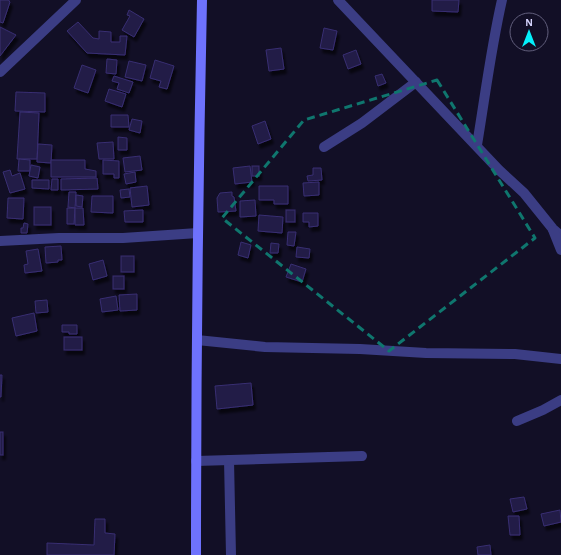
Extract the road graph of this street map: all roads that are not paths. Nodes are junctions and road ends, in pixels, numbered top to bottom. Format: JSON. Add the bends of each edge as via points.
{"nodes":[{"id":1,"x":76,"y":0,"type":"edge"},
{"id":2,"x":202,"y":0,"type":"edge"},
{"id":3,"x":338,"y":0,"type":"edge"},
{"id":4,"x":502,"y":0,"type":"edge"},
{"id":5,"x":0,"y":72,"type":"edge"},
{"id":6,"x":416,"y":82,"type":"junction"},
{"id":7,"x":477,"y":145,"type":"junction"},
{"id":8,"x":324,"y":147,"type":"dead end"},
{"id":9,"x":553,"y":229,"type":"junction"},
{"id":10,"x":198,"y":233,"type":"junction"},
{"id":11,"x":561,"y":236,"type":"edge"},
{"id":12,"x":0,"y":241,"type":"edge"},
{"id":13,"x":561,"y":250,"type":"edge"},
{"id":14,"x":197,"y":340,"type":"junction"},
{"id":15,"x":561,"y":359,"type":"edge"},
{"id":16,"x":561,"y":400,"type":"edge"},
{"id":17,"x":517,"y":421,"type":"dead end"},
{"id":18,"x":362,"y":456,"type":"dead end"},
{"id":19,"x":230,"y":460,"type":"junction"},
{"id":20,"x":196,"y":461,"type":"junction"},
{"id":21,"x":196,"y":555,"type":"edge"},
{"id":22,"x":231,"y":555,"type":"edge"}],
"edges":[{"from":1,"to":5,"type":"street"},
{"from":2,"to":10,"type":"main road"},
{"from":3,"to":6,"type":"street"},
{"from":4,"to":7,"type":"street"},
{"from":6,"to":7,"type":"street"},
{"from":6,"to":8,"type":"street","via":[[362,123]]},
{"from":7,"to":9,"type":"street","via":[[524,193]]},
{"from":9,"to":11,"type":"street"},
{"from":9,"to":13,"type":"street"},
{"from":10,"to":12,"type":"street"},
{"from":10,"to":14,"type":"main road"},
{"from":14,"to":15,"type":"street","via":[[265,347],[515,354]]},
{"from":14,"to":20,"type":"main road"},
{"from":16,"to":17,"type":"street"},
{"from":18,"to":19,"type":"street"},
{"from":19,"to":20,"type":"street"},
{"from":19,"to":22,"type":"street"},
{"from":20,"to":21,"type":"main road"}]}
